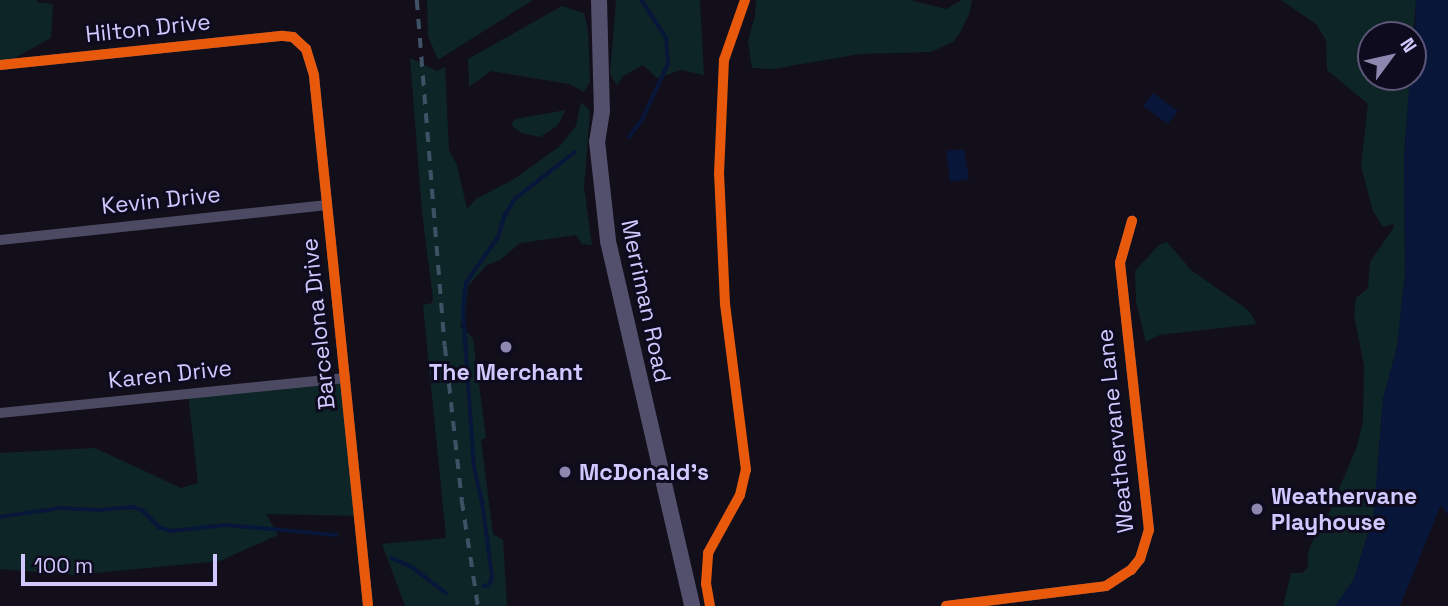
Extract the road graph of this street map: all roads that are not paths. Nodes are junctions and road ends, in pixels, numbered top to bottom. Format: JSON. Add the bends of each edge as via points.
{"nodes":[{"id":1,"x":599,"y":0,"type":"edge"},
{"id":2,"x":299,"y":41,"type":"joint"},
{"id":3,"x":0,"y":65,"type":"edge"},
{"id":4,"x":327,"y":205,"type":"junction"},
{"id":5,"x":1132,"y":221,"type":"dead end"},
{"id":6,"x":0,"y":240,"type":"edge"},
{"id":7,"x":345,"y":378,"type":"junction"},
{"id":8,"x":0,"y":413,"type":"edge"},
{"id":9,"x":368,"y":606,"type":"edge"},
{"id":10,"x":692,"y":606,"type":"edge"},
{"id":11,"x":946,"y":606,"type":"edge"}],
"edges":[{"from":1,"to":10,"type":"main road","name":"Merriman Road","via":[[602,111],[597,141],[608,241]]},
{"from":2,"to":3,"type":"street","name":"Hilton Drive","via":[[283,36]]},
{"from":2,"to":4,"type":"street","name":"Barcelona Drive","via":[[311,58]]},
{"from":4,"to":6,"type":"street","name":"Kevin Drive"},
{"from":4,"to":7,"type":"street","name":"Barcelona Drive"},
{"from":5,"to":11,"type":"street","name":"Weathervane Lane","via":[[1120,263],[1149,530],[1140,559],[1106,586]]},
{"from":7,"to":8,"type":"street","name":"Karen Drive"},
{"from":7,"to":9,"type":"street","name":"Barcelona Drive"}]}
